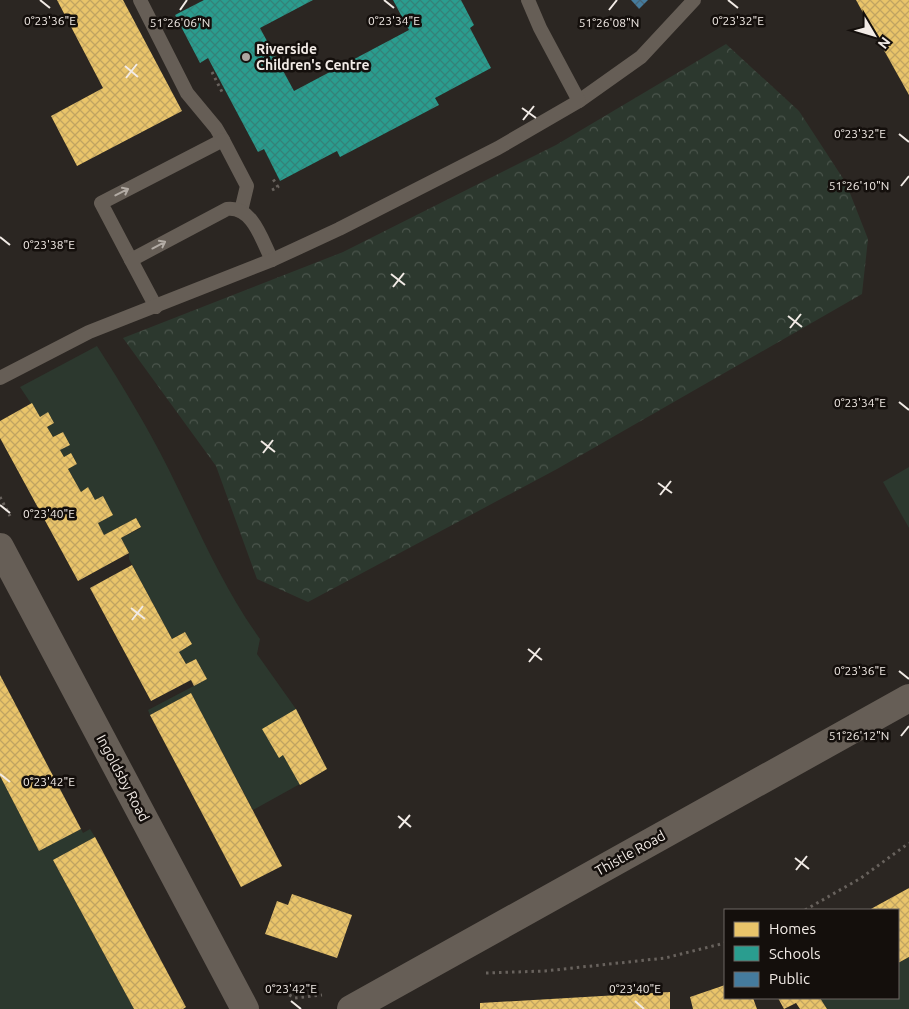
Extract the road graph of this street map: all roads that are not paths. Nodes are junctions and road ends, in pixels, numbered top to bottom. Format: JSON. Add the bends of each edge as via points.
{"nodes":[{"id":1,"x":140,"y":0,"type":"edge"},
{"id":2,"x":528,"y":0,"type":"edge"},
{"id":3,"x":694,"y":0,"type":"edge"},
{"id":4,"x":579,"y":101,"type":"junction"},
{"id":5,"x":223,"y":140,"type":"junction"},
{"id":6,"x":241,"y":211,"type":"junction"},
{"id":7,"x":131,"y":260,"type":"junction"},
{"id":8,"x":272,"y":260,"type":"junction"},
{"id":9,"x":156,"y":306,"type":"junction"},
{"id":10,"x":0,"y":378,"type":"edge"},
{"id":11,"x":0,"y":547,"type":"edge"},
{"id":12,"x":909,"y":698,"type":"edge"},
{"id":13,"x":245,"y":1009,"type":"edge"},
{"id":14,"x":351,"y":1009,"type":"edge"}],
"edges":[{"from":1,"to":5,"type":"lane","via":[[187,93]]},
{"from":2,"to":4,"type":"lane"},
{"from":3,"to":4,"type":"lane","via":[[641,57]]},
{"from":4,"to":8,"type":"lane","via":[[548,121],[395,202]]},
{"from":5,"to":6,"type":"lane","via":[[247,186]]},
{"from":7,"to":5,"type":"lane","one_way":true,"via":[[101,203]]},
{"from":7,"to":6,"type":"lane","one_way":true,"via":[[227,209]]},
{"from":6,"to":8,"type":"lane","via":[[248,216]]},
{"from":7,"to":9,"type":"lane"},
{"from":8,"to":9,"type":"lane"},
{"from":9,"to":10,"type":"lane","via":[[90,332]]},
{"from":11,"to":13,"type":"street","name":"Ingoldsby Road"},
{"from":12,"to":14,"type":"street","name":"Thistle Road"}]}
